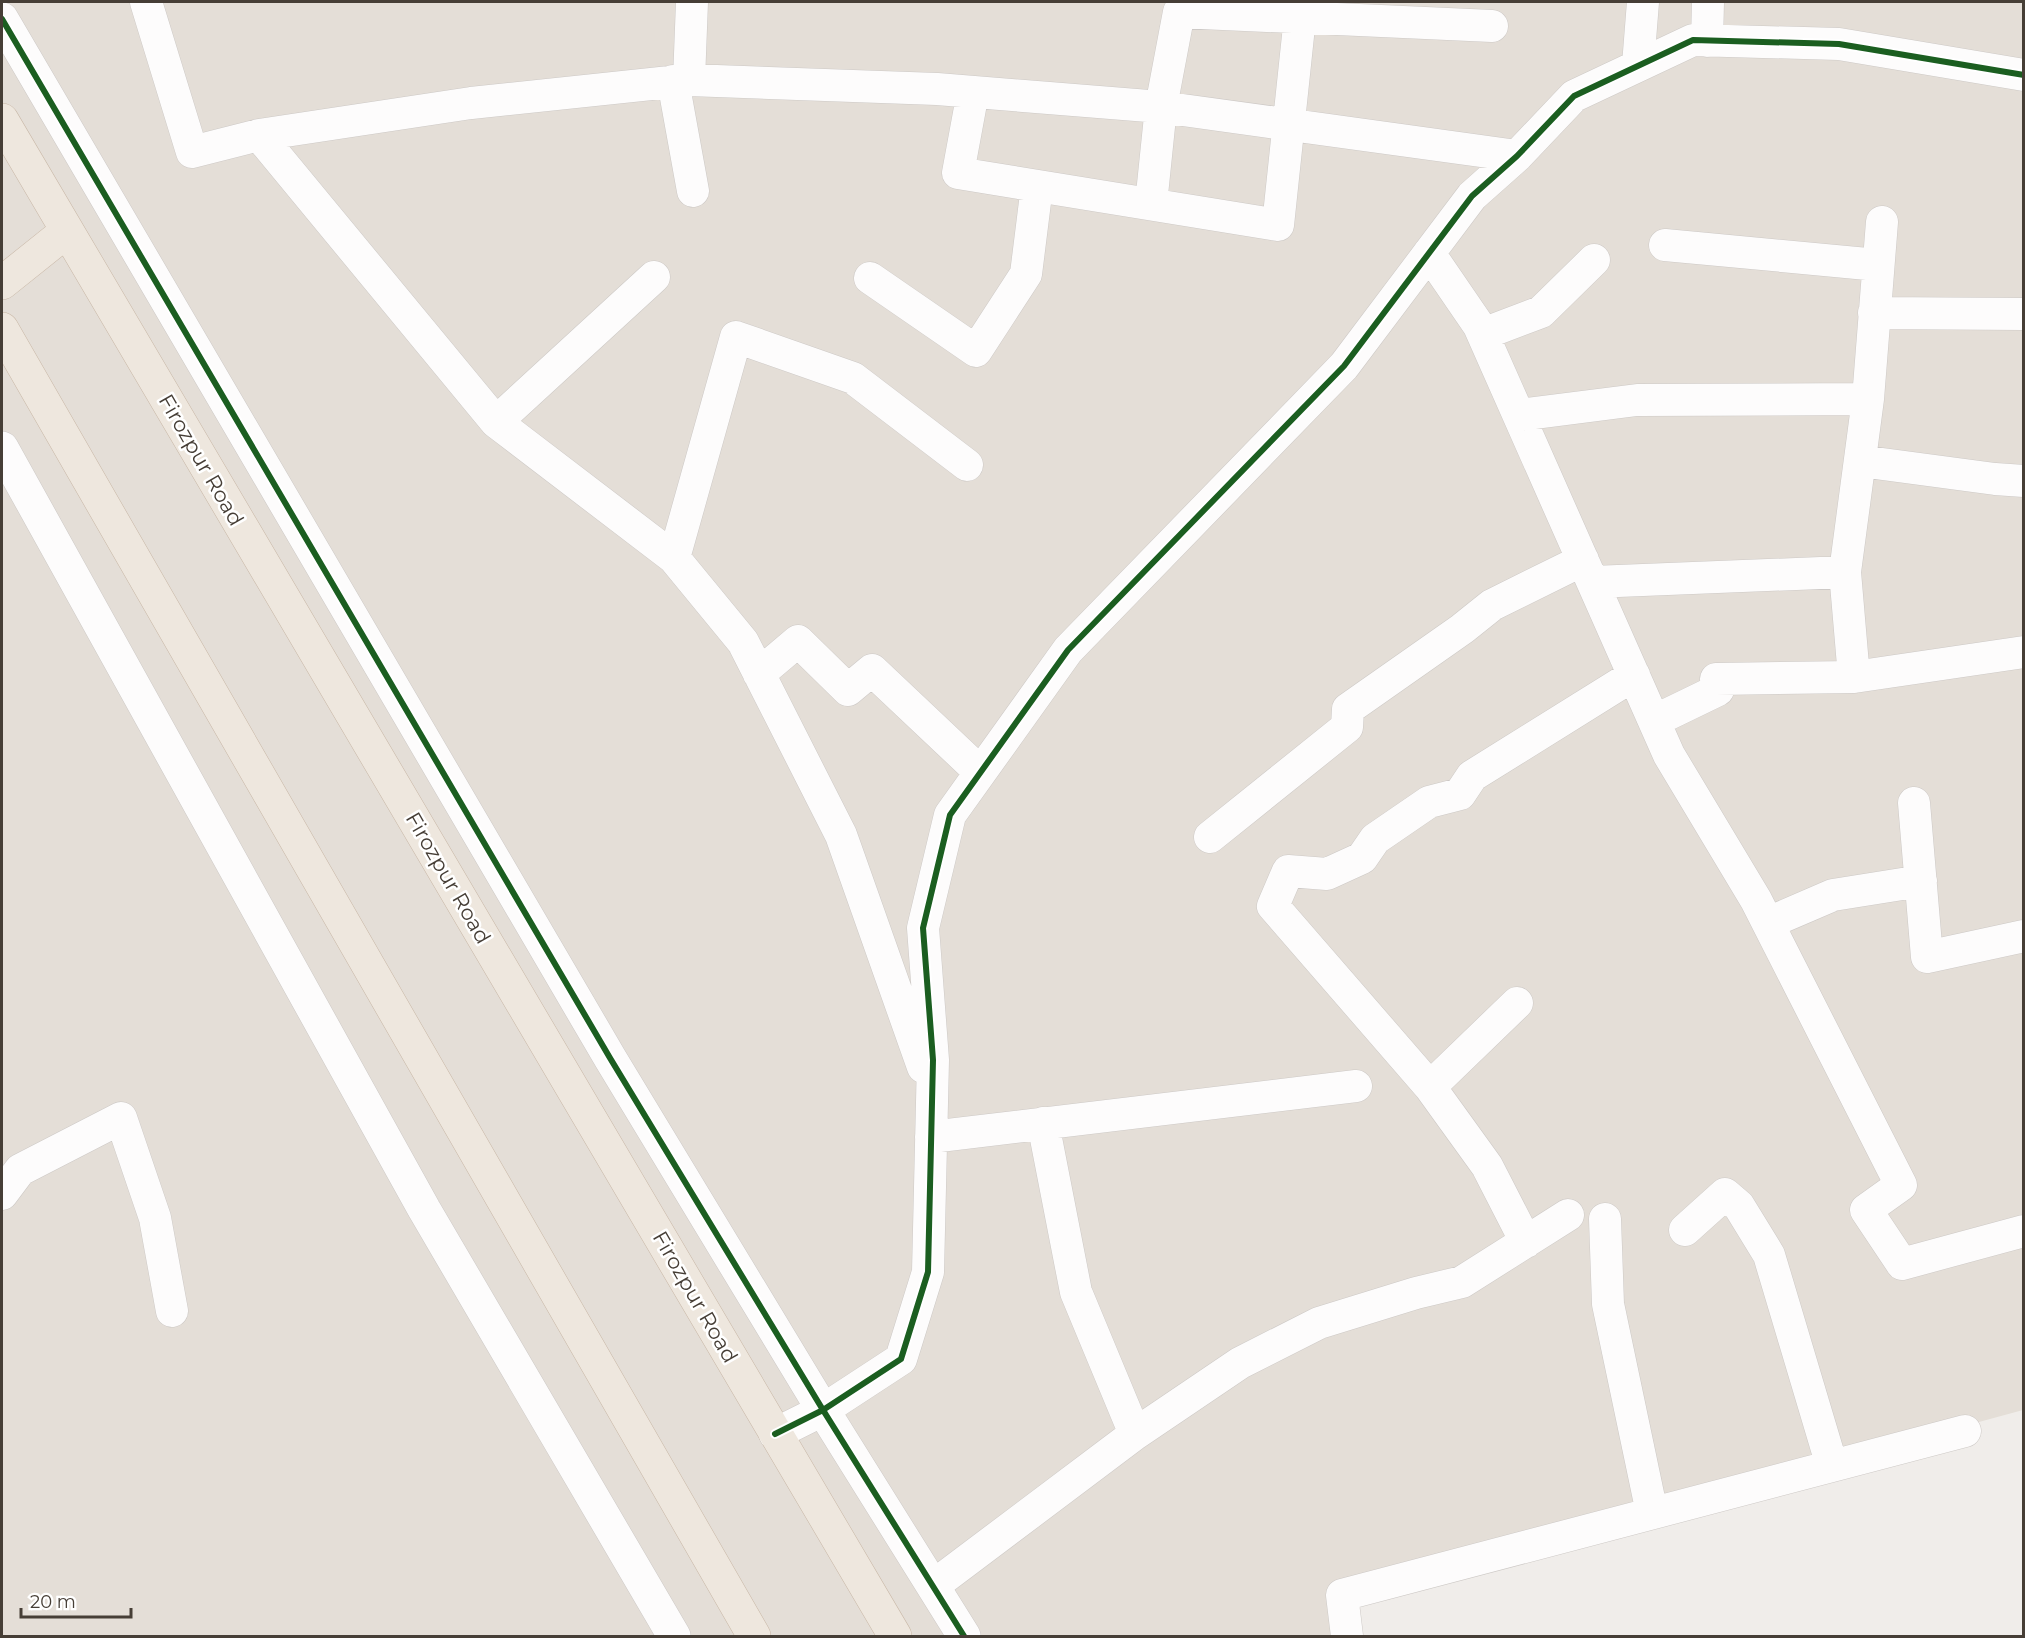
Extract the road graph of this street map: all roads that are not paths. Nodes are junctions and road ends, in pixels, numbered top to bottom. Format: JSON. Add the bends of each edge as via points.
{"nodes":[{"id":1,"x":147,"y":2,"type":"edge"},
{"id":2,"x":692,"y":2,"type":"edge"},
{"id":3,"x":1643,"y":2,"type":"edge"},
{"id":4,"x":1708,"y":2,"type":"edge"},
{"id":5,"x":1300,"y":17,"type":"junction"},
{"id":6,"x":2,"y":19,"type":"edge"},
{"id":7,"x":1491,"y":26,"type":"dead end"},
{"id":8,"x":1707,"y":41,"type":"junction"},
{"id":9,"x":1638,"y":65,"type":"junction"},
{"id":10,"x":2024,"y":75,"type":"edge"},
{"id":11,"x":681,"y":80,"type":"junction"},
{"id":12,"x":973,"y":92,"type":"junction"},
{"id":13,"x":1161,"y":107,"type":"junction"},
{"id":14,"x":2,"y":120,"type":"edge"},
{"id":15,"x":1289,"y":124,"type":"junction"},
{"id":16,"x":260,"y":135,"type":"junction"},
{"id":17,"x":1517,"y":156,"type":"junction"},
{"id":18,"x":1037,"y":186,"type":"junction"},
{"id":19,"x":693,"y":191,"type":"dead end"},
{"id":20,"x":1151,"y":204,"type":"junction"},
{"id":21,"x":1882,"y":222,"type":"dead end"},
{"id":22,"x":67,"y":231,"type":"junction"},
{"id":23,"x":1665,"y":245,"type":"dead end"},
{"id":24,"x":1429,"y":253,"type":"junction"},
{"id":25,"x":1594,"y":260,"type":"dead end"},
{"id":26,"x":1878,"y":265,"type":"junction"},
{"id":27,"x":654,"y":277,"type":"dead end"},
{"id":28,"x":870,"y":278,"type":"dead end"},
{"id":29,"x":2,"y":282,"type":"edge"},
{"id":30,"x":1874,"y":313,"type":"junction"},
{"id":31,"x":2024,"y":314,"type":"edge"},
{"id":32,"x":2,"y":329,"type":"edge"},
{"id":33,"x":1483,"y":334,"type":"junction"},
{"id":34,"x":1868,"y":399,"type":"junction"},
{"id":35,"x":1519,"y":416,"type":"junction"},
{"id":36,"x":496,"y":422,"type":"junction"},
{"id":37,"x":2,"y":448,"type":"edge"},
{"id":38,"x":1860,"y":461,"type":"junction"},
{"id":39,"x":967,"y":465,"type":"dead end"},
{"id":40,"x":2024,"y":481,"type":"edge"},
{"id":41,"x":674,"y":558,"type":"junction"},
{"id":42,"x":1588,"y":571,"type":"junction"},
{"id":43,"x":1845,"y":572,"type":"junction"},
{"id":44,"x":2024,"y":652,"type":"edge"},
{"id":45,"x":759,"y":674,"type":"junction"},
{"id":46,"x":1634,"y":675,"type":"junction"},
{"id":47,"x":1854,"y":677,"type":"junction"},
{"id":48,"x":1654,"y":721,"type":"junction"},
{"id":49,"x":980,"y":772,"type":"junction"},
{"id":50,"x":1914,"y":803,"type":"dead end"},
{"id":51,"x":1210,"y":837,"type":"dead end"},
{"id":52,"x":1921,"y":881,"type":"junction"},
{"id":53,"x":1768,"y":923,"type":"junction"},
{"id":54,"x":2024,"y":936,"type":"edge"},
{"id":55,"x":1517,"y":1003,"type":"dead end"},
{"id":56,"x":1356,"y":1086,"type":"dead end"},
{"id":57,"x":1430,"y":1087,"type":"junction"},
{"id":58,"x":932,"y":1093,"type":"junction"},
{"id":59,"x":1043,"y":1123,"type":"junction"},
{"id":60,"x":932,"y":1137,"type":"junction"},
{"id":61,"x":2,"y":1194,"type":"edge"},
{"id":62,"x":1568,"y":1215,"type":"dead end"},
{"id":63,"x":1605,"y":1218,"type":"dead end"},
{"id":64,"x":1685,"y":1230,"type":"dead end"},
{"id":65,"x":2024,"y":1231,"type":"edge"},
{"id":66,"x":1526,"y":1242,"type":"junction"},
{"id":67,"x":172,"y":1311,"type":"dead end"},
{"id":68,"x":823,"y":1410,"type":"junction"},
{"id":69,"x":1965,"y":1431,"type":"dead end"},
{"id":70,"x":775,"y":1434,"type":"junction"},
{"id":71,"x":1135,"y":1434,"type":"junction"},
{"id":72,"x":1832,"y":1466,"type":"junction"},
{"id":73,"x":1652,"y":1513,"type":"junction"},
{"id":74,"x":933,"y":1586,"type":"junction"},
{"id":75,"x":674,"y":1636,"type":"edge"},
{"id":76,"x":754,"y":1636,"type":"edge"},
{"id":77,"x":895,"y":1636,"type":"edge"},
{"id":78,"x":964,"y":1636,"type":"edge"},
{"id":79,"x":1347,"y":1636,"type":"edge"}],
"edges":[{"from":1,"to":16,"type":"street","via":[[192,152]]},
{"from":2,"to":11,"type":"street"},
{"from":3,"to":9,"type":"street"},
{"from":4,"to":8,"type":"street"},
{"from":5,"to":7,"type":"street"},
{"from":5,"to":13,"type":"street","via":[[1179,12]]},
{"from":5,"to":15,"type":"street"},
{"from":6,"to":68,"type":"street","via":[[604,1047]]},
{"from":8,"to":9,"type":"street","via":[[1693,40]]},
{"from":8,"to":10,"type":"street","via":[[1839,44]]},
{"from":9,"to":17,"type":"street","via":[[1574,96]]},
{"from":11,"to":12,"type":"street"},
{"from":11,"to":16,"type":"street","via":[[471,103]]},
{"from":11,"to":19,"type":"street"},
{"from":12,"to":13,"type":"street"},
{"from":12,"to":18,"type":"street","via":[[958,173]]},
{"from":13,"to":15,"type":"street"},
{"from":13,"to":20,"type":"street"},
{"from":14,"to":22,"type":"highway","name":"Firozpur Road"},
{"from":15,"to":17,"type":"street"},
{"from":15,"to":20,"type":"street","via":[[1278,225]]},
{"from":16,"to":36,"type":"street"},
{"from":17,"to":24,"type":"street","via":[[1472,196]]},
{"from":18,"to":20,"type":"street"},
{"from":18,"to":28,"type":"street","via":[[1026,274],[976,351]]},
{"from":21,"to":26,"type":"street"},
{"from":22,"to":29,"type":"highway"},
{"from":22,"to":70,"type":"highway","name":"Firozpur Road"},
{"from":23,"to":26,"type":"street"},
{"from":24,"to":33,"type":"street"},
{"from":24,"to":49,"type":"street","via":[[1344,366],[1068,650]]},
{"from":25,"to":33,"type":"street","via":[[1541,312]]},
{"from":26,"to":30,"type":"street"},
{"from":27,"to":36,"type":"street"},
{"from":30,"to":31,"type":"street"},
{"from":30,"to":34,"type":"street"},
{"from":32,"to":76,"type":"highway"},
{"from":33,"to":35,"type":"street"},
{"from":34,"to":35,"type":"street","via":[[1637,400]]},
{"from":34,"to":38,"type":"street"},
{"from":35,"to":42,"type":"street"},
{"from":36,"to":41,"type":"street"},
{"from":37,"to":75,"type":"street","via":[[424,1209]]},
{"from":38,"to":40,"type":"street"},
{"from":38,"to":43,"type":"street"},
{"from":39,"to":41,"type":"street","via":[[853,378],[736,337]]},
{"from":41,"to":45,"type":"street","via":[[743,642]]},
{"from":42,"to":43,"type":"street"},
{"from":42,"to":46,"type":"street"},
{"from":42,"to":51,"type":"street","via":[[1492,604],[1348,709],[1347,727]]},
{"from":43,"to":47,"type":"street"},
{"from":44,"to":47,"type":"street"},
{"from":45,"to":49,"type":"street","via":[[798,641],[848,690],[872,670]]},
{"from":45,"to":58,"type":"street","via":[[841,835]]},
{"from":46,"to":48,"type":"street"},
{"from":46,"to":57,"type":"street","via":[[1472,776],[1460,794],[1429,801],[1375,839],[1362,858],[1328,874],[1287,871],[1273,906]]},
{"from":47,"to":48,"type":"street","via":[[1716,679],[1718,690]]},
{"from":48,"to":53,"type":"street","via":[[1669,755]]},
{"from":49,"to":58,"type":"street","via":[[950,815],[923,928]]},
{"from":50,"to":52,"type":"street"},
{"from":52,"to":53,"type":"street","via":[[1833,895]]},
{"from":52,"to":54,"type":"street","via":[[1927,957]]},
{"from":53,"to":65,"type":"street","via":[[1901,1185],[1866,1210],[1902,1264]]},
{"from":55,"to":57,"type":"street"},
{"from":56,"to":59,"type":"street"},
{"from":57,"to":66,"type":"street","via":[[1487,1166]]},
{"from":58,"to":60,"type":"street"},
{"from":59,"to":60,"type":"street"},
{"from":59,"to":71,"type":"street","via":[[1076,1292]]},
{"from":60,"to":68,"type":"street","via":[[928,1272],[901,1359]]},
{"from":61,"to":67,"type":"street","via":[[20,1170],[121,1118],[155,1218]]},
{"from":62,"to":66,"type":"street"},
{"from":63,"to":73,"type":"street","via":[[1608,1304]]},
{"from":64,"to":72,"type":"street","via":[[1725,1194],[1739,1206],[1769,1255]]},
{"from":66,"to":71,"type":"street","via":[[1462,1282],[1319,1323],[1240,1363]]},
{"from":68,"to":70,"type":"street"},
{"from":68,"to":74,"type":"street"},
{"from":69,"to":72,"type":"street"},
{"from":70,"to":77,"type":"highway","name":"Firozpur Road"},
{"from":71,"to":74,"type":"street"},
{"from":72,"to":73,"type":"street"},
{"from":73,"to":79,"type":"street","via":[[1342,1595]]},
{"from":74,"to":78,"type":"street"}]}
